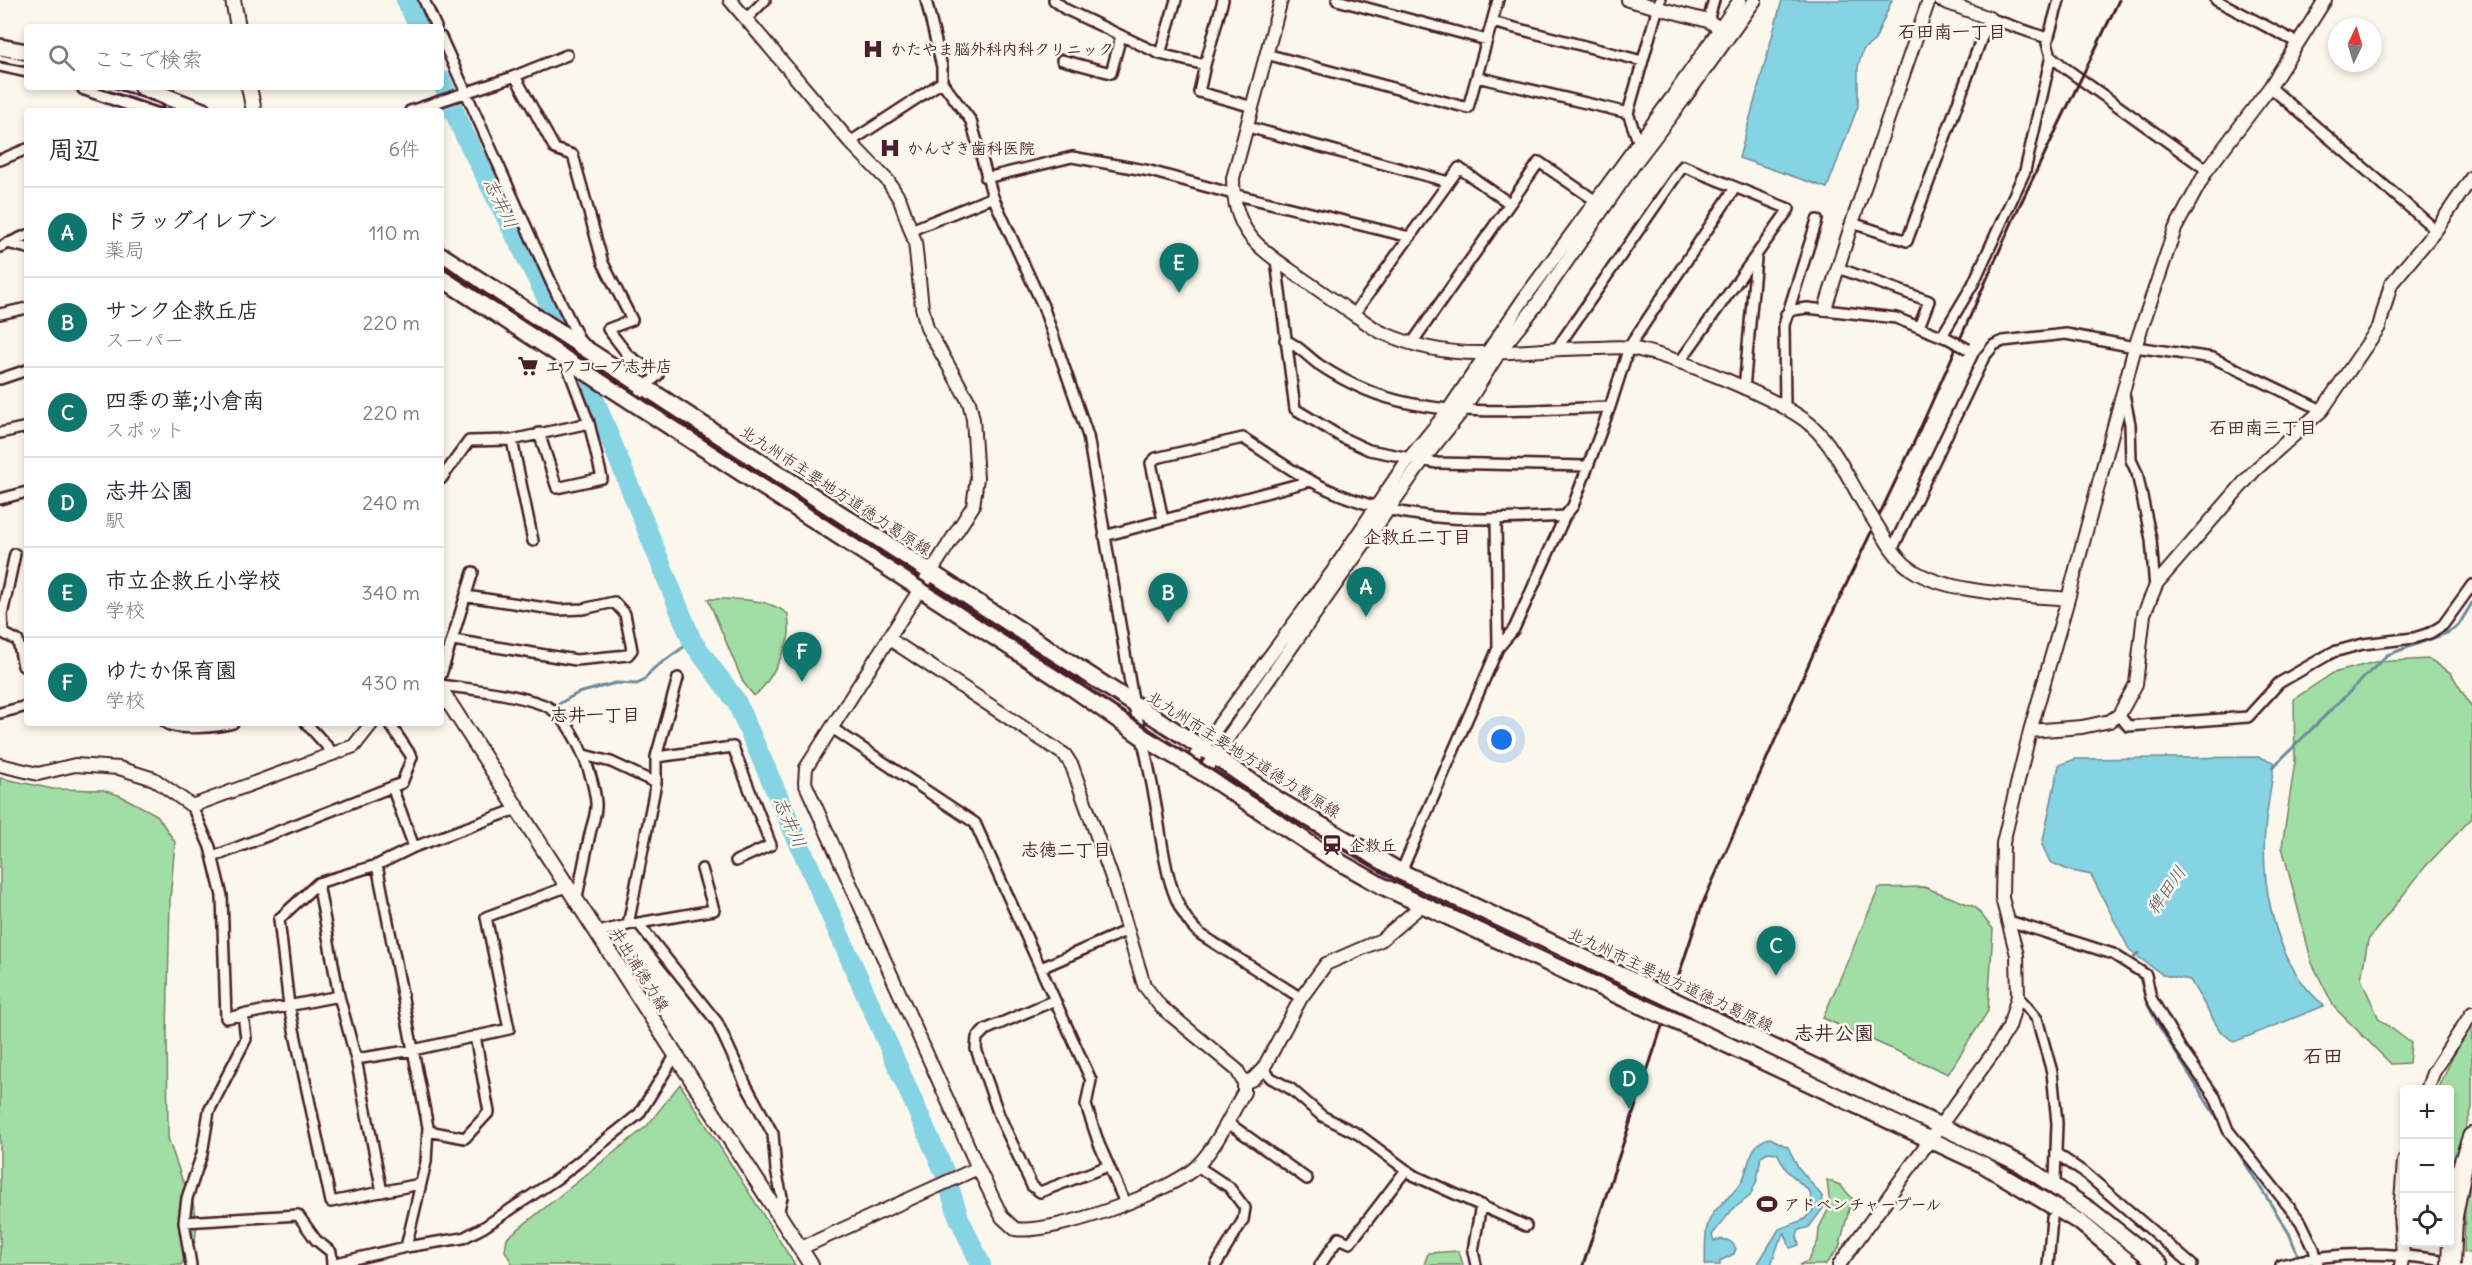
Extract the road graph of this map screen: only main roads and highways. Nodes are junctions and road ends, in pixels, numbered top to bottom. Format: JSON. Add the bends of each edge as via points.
{"nodes":[{"id":1,"x":233,"y":0,"type":"edge"},
{"id":2,"x":234,"y":24,"type":"edge"},
{"id":3,"x":0,"y":47,"type":"edge"},
{"id":4,"x":24,"y":51,"type":"edge"},
{"id":5,"x":0,"y":63,"type":"edge"},
{"id":6,"x":24,"y":68,"type":"edge"},
{"id":7,"x":91,"y":90,"type":"edge"},
{"id":8,"x":152,"y":90,"type":"edge"},
{"id":9,"x":250,"y":90,"type":"edge"},
{"id":10,"x":121,"y":106,"type":"edge"},
{"id":11,"x":196,"y":108,"type":"edge"},
{"id":12,"x":253,"y":108,"type":"edge"},
{"id":13,"x":444,"y":257,"type":"edge"},
{"id":14,"x":444,"y":280,"type":"edge"},
{"id":15,"x":444,"y":695,"type":"edge"},
{"id":16,"x":2472,"y":1137,"type":"edge"},
{"id":17,"x":2445,"y":1262,"type":"edge"},
{"id":18,"x":811,"y":1265,"type":"edge"},
{"id":19,"x":2132,"y":1265,"type":"edge"},
{"id":20,"x":2160,"y":1265,"type":"edge"}],
"edges":[{"from":1,"to":2,"type":"main road"},
{"from":3,"to":4,"type":"main road"},
{"from":5,"to":6,"type":"main road"},
{"from":7,"to":10,"type":"main road"},
{"from":8,"to":11,"type":"main road"},
{"from":9,"to":12,"type":"main road"},
{"from":13,"to":20,"type":"main road","name":"北九州市主要地方道徳力葛原線","bridge":true,"via":[[1278,800],[1401,872],[2021,1164],[2090,1210]]},
{"from":14,"to":19,"type":"main road","bridge":true,"via":[[1327,855],[1422,905],[1984,1165],[2081,1223]]},
{"from":15,"to":18,"type":"main road","name":"井出浦徳力線"},
{"from":16,"to":17,"type":"highway","bridge":true,"via":[[2463,1164]]}]}
